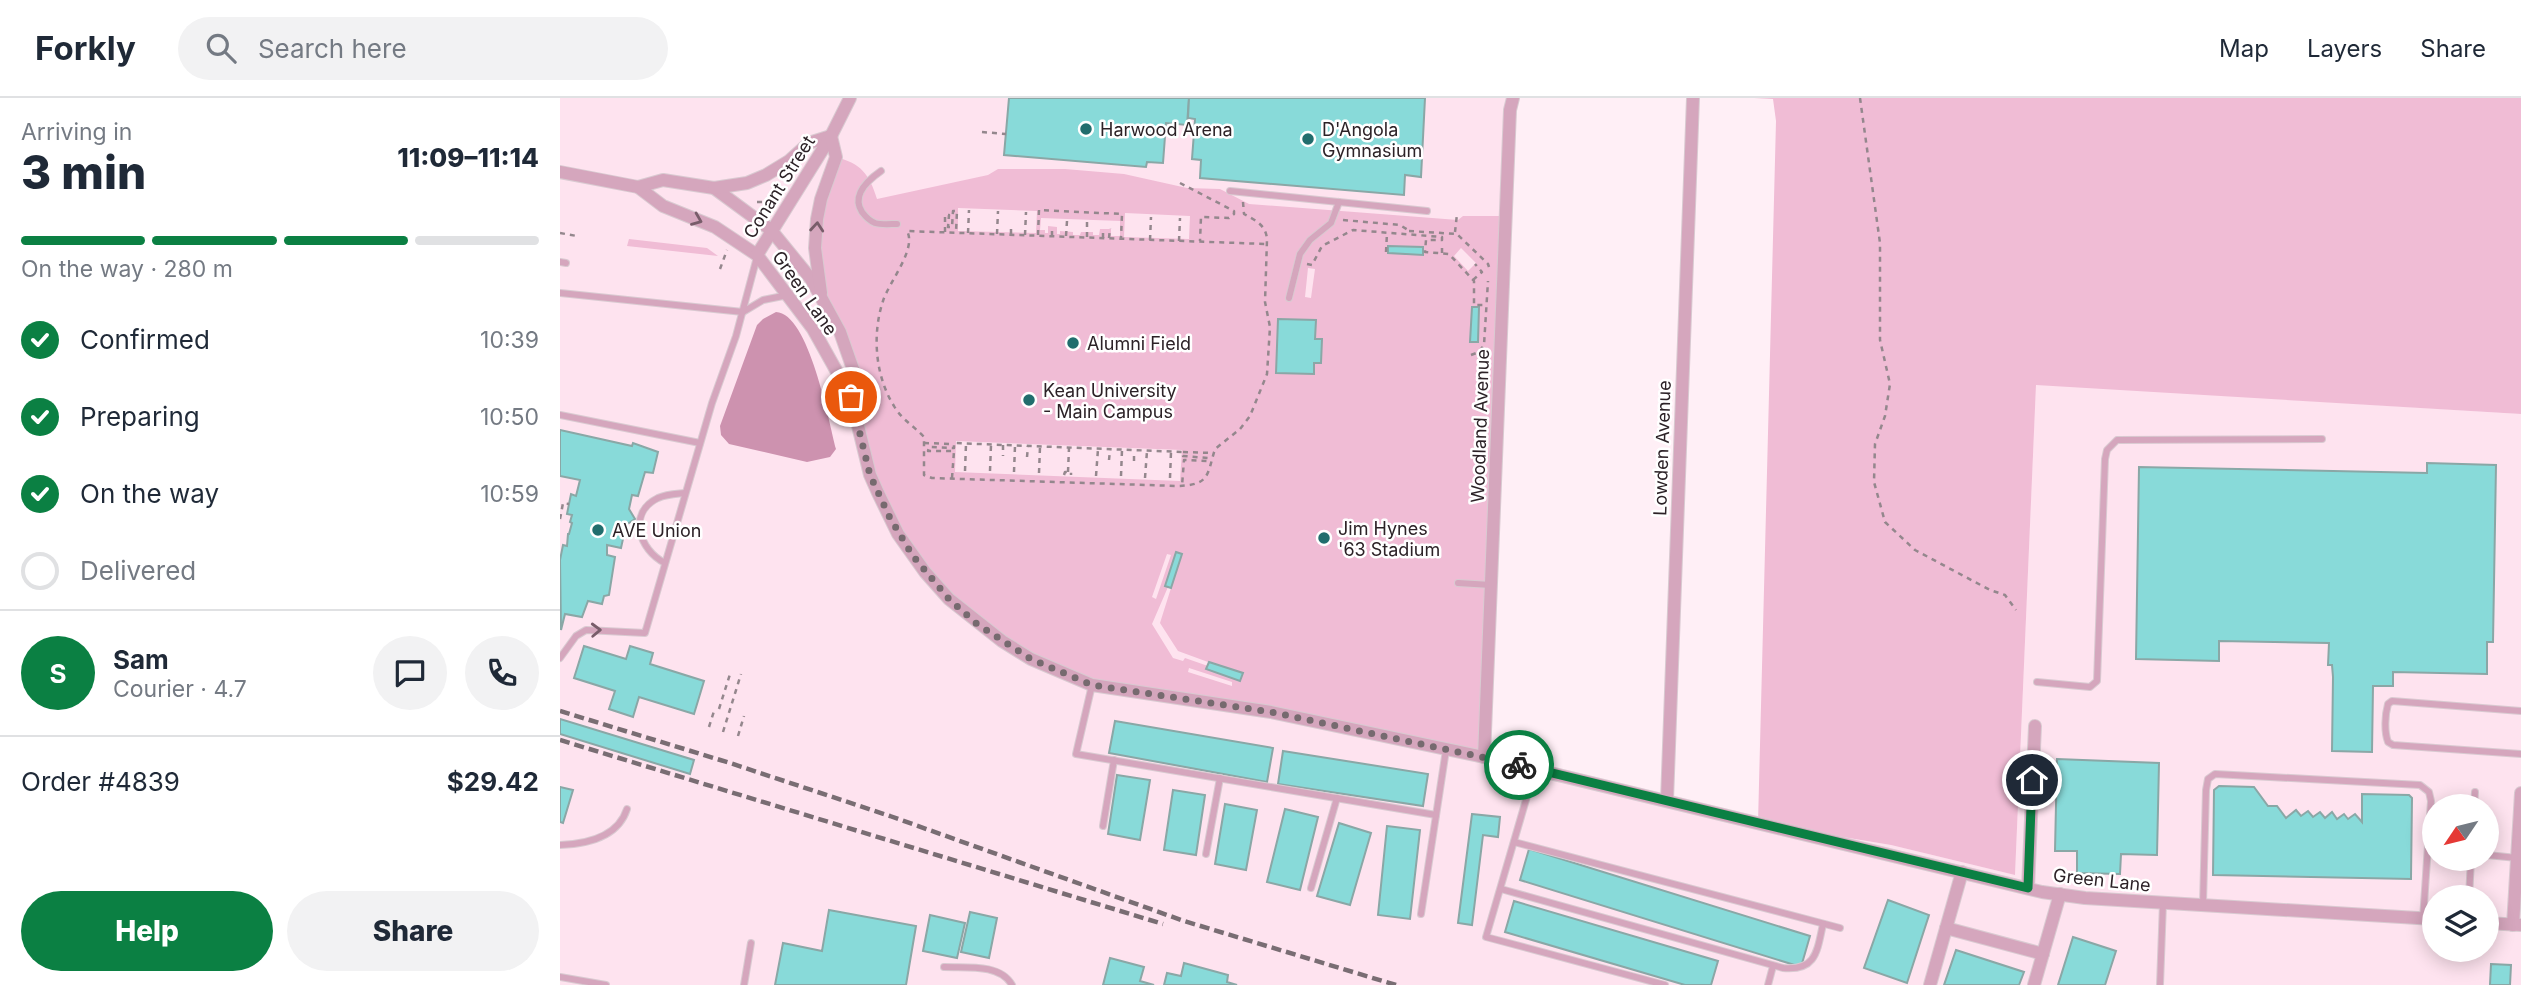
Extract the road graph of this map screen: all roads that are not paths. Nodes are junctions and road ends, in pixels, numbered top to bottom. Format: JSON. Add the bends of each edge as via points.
{"nodes":[{"id":1,"x":850,"y":98,"type":"edge"},
{"id":2,"x":1513,"y":98,"type":"edge"},
{"id":3,"x":1693,"y":98,"type":"edge"},
{"id":4,"x":831,"y":136,"type":"junction"},
{"id":5,"x":560,"y":172,"type":"edge"},
{"id":6,"x":881,"y":172,"type":"dead end"},
{"id":7,"x":638,"y":187,"type":"junction"},
{"id":8,"x":714,"y":188,"type":"junction"},
{"id":9,"x":1230,"y":191,"type":"dead end"},
{"id":10,"x":1339,"y":202,"type":"junction"},
{"id":11,"x":1427,"y":211,"type":"dead end"},
{"id":12,"x":897,"y":224,"type":"dead end"},
{"id":13,"x":771,"y":230,"type":"junction"},
{"id":14,"x":758,"y":256,"type":"junction"},
{"id":15,"x":560,"y":293,"type":"edge"},
{"id":16,"x":788,"y":295,"type":"junction"},
{"id":17,"x":821,"y":295,"type":"junction"},
{"id":18,"x":1289,"y":298,"type":"dead end"},
{"id":19,"x":743,"y":312,"type":"junction"},
{"id":20,"x":851,"y":397,"type":"junction"},
{"id":21,"x":560,"y":415,"type":"edge"},
{"id":22,"x":2322,"y":439,"type":"dead end"},
{"id":23,"x":700,"y":443,"type":"junction"},
{"id":24,"x":685,"y":493,"type":"junction"},
{"id":25,"x":665,"y":563,"type":"junction"},
{"id":26,"x":1458,"y":583,"type":"dead end"},
{"id":27,"x":1491,"y":585,"type":"junction"},
{"id":28,"x":561,"y":656,"type":"edge"},
{"id":29,"x":2037,"y":682,"type":"dead end"},
{"id":30,"x":1092,"y":685,"type":"junction"},
{"id":31,"x":2521,"y":711,"type":"edge"},
{"id":32,"x":2035,"y":726,"type":"dead end"},
{"id":33,"x":1446,"y":750,"type":"junction"},
{"id":34,"x":2521,"y":754,"type":"edge"},
{"id":35,"x":1484,"y":757,"type":"junction"},
{"id":36,"x":1114,"y":760,"type":"junction"},
{"id":37,"x":1535,"y":769,"type":"junction"},
{"id":38,"x":1220,"y":778,"type":"junction"},
{"id":39,"x":2521,"y":793,"type":"edge"},
{"id":40,"x":1337,"y":798,"type":"junction"},
{"id":41,"x":1667,"y":800,"type":"junction"},
{"id":42,"x":627,"y":809,"type":"dead end"},
{"id":43,"x":1436,"y":815,"type":"junction"},
{"id":44,"x":1103,"y":826,"type":"dead end"},
{"id":45,"x":1514,"y":842,"type":"junction"},
{"id":46,"x":560,"y":845,"type":"edge"},
{"id":47,"x":1206,"y":854,"type":"dead end"},
{"id":48,"x":2499,"y":857,"type":"edge"},
{"id":49,"x":2518,"y":860,"type":"edge"},
{"id":50,"x":1962,"y":872,"type":"junction"},
{"id":51,"x":2430,"y":885,"type":"edge"},
{"id":52,"x":1311,"y":888,"type":"dead end"},
{"id":53,"x":1501,"y":888,"type":"junction"},
{"id":54,"x":2028,"y":888,"type":"junction"},
{"id":55,"x":2060,"y":894,"type":"junction"},
{"id":56,"x":2163,"y":903,"type":"junction"},
{"id":57,"x":2203,"y":906,"type":"junction"},
{"id":58,"x":1421,"y":915,"type":"dead end"},
{"id":59,"x":2422,"y":919,"type":"edge"},
{"id":60,"x":1824,"y":924,"type":"junction"},
{"id":61,"x":2499,"y":924,"type":"edge"},
{"id":62,"x":2517,"y":925,"type":"edge"},
{"id":63,"x":1840,"y":928,"type":"dead end"},
{"id":64,"x":1946,"y":928,"type":"junction"},
{"id":65,"x":751,"y":943,"type":"dead end"},
{"id":66,"x":2043,"y":954,"type":"junction"},
{"id":67,"x":1773,"y":966,"type":"junction"},
{"id":68,"x":944,"y":967,"type":"dead end"},
{"id":69,"x":560,"y":977,"type":"edge"},
{"id":70,"x":606,"y":985,"type":"edge"},
{"id":71,"x":744,"y":985,"type":"edge"},
{"id":72,"x":1012,"y":985,"type":"edge"},
{"id":73,"x":1665,"y":985,"type":"edge"},
{"id":74,"x":1768,"y":985,"type":"edge"},
{"id":75,"x":1930,"y":985,"type":"edge"},
{"id":76,"x":2034,"y":985,"type":"edge"},
{"id":77,"x":2160,"y":985,"type":"edge"}],
"edges":[{"from":1,"to":4,"type":"street","name":"Conant Street"},
{"from":2,"to":27,"type":"street","name":"Woodland Avenue"},
{"from":3,"to":41,"type":"street","name":"Lowden Avenue"},
{"from":4,"to":8,"type":"street","name":"Conant Street","via":[[810,143],[766,175]]},
{"from":4,"to":13,"type":"street","name":"Conant Street"},
{"from":17,"to":4,"type":"street","name":"Conant Street","one_way":true,"via":[[815,248],[821,199],[835,157]]},
{"from":5,"to":7,"type":"street","name":"Green Lane"},
{"from":6,"to":12,"type":"lane","via":[[863,187],[859,207],[875,223]]},
{"from":7,"to":8,"type":"street","name":"Green Lane","via":[[663,180]]},
{"from":7,"to":14,"type":"street","name":"Green Lane","one_way":true,"via":[[663,206],[715,227]]},
{"from":8,"to":13,"type":"street","name":"Green Lane"},
{"from":9,"to":10,"type":"lane"},
{"from":10,"to":11,"type":"lane"},
{"from":10,"to":18,"type":"lane","via":[[1331,223],[1300,254]]},
{"from":13,"to":14,"type":"street","name":"Conant Street"},
{"from":13,"to":17,"type":"street","name":"Green Lane"},
{"from":14,"to":16,"type":"street","name":"Green Lane"},
{"from":14,"to":19,"type":"lane"},
{"from":15,"to":19,"type":"lane"},
{"from":16,"to":19,"type":"lane","via":[[763,300]]},
{"from":16,"to":20,"type":"street","name":"Green Lane"},
{"from":17,"to":20,"type":"street","name":"Green Lane","via":[[854,372]]},
{"from":19,"to":23,"type":"lane"},
{"from":20,"to":30,"type":"street","name":"Green Lane","via":[[870,475],[898,534],[925,572],[949,599],[1002,641],[1040,664]]},
{"from":21,"to":23,"type":"lane"},
{"from":22,"to":29,"type":"lane","via":[[2117,440],[2105,459],[2097,681],[2090,687]]},
{"from":23,"to":24,"type":"lane"},
{"from":24,"to":25,"type":"lane"},
{"from":24,"to":25,"type":"lane","via":[[657,498],[639,527],[648,551]]},
{"from":28,"to":25,"type":"lane","one_way":true,"via":[[586,630],[645,633]]},
{"from":26,"to":27,"type":"lane"},
{"from":27,"to":35,"type":"street","name":"Woodland Avenue"},
{"from":30,"to":33,"type":"street","name":"Green Lane","via":[[1271,712]]},
{"from":30,"to":36,"type":"lane","via":[[1076,754]]},
{"from":31,"to":34,"type":"lane","via":[[2392,701],[2386,711],[2386,737],[2393,745]]},
{"from":32,"to":54,"type":"street"},
{"from":33,"to":35,"type":"street","name":"Green Lane"},
{"from":33,"to":43,"type":"lane"},
{"from":35,"to":37,"type":"street","name":"Green Lane"},
{"from":36,"to":38,"type":"lane"},
{"from":36,"to":44,"type":"lane"},
{"from":37,"to":41,"type":"street","name":"Green Lane"},
{"from":37,"to":45,"type":"lane"},
{"from":38,"to":40,"type":"lane"},
{"from":38,"to":47,"type":"lane"},
{"from":39,"to":49,"type":"street"},
{"from":40,"to":43,"type":"lane"},
{"from":40,"to":52,"type":"lane"},
{"from":41,"to":50,"type":"street","name":"Green Lane"},
{"from":42,"to":46,"type":"lane","via":[[616,829]]},
{"from":43,"to":58,"type":"lane"},
{"from":45,"to":53,"type":"lane"},
{"from":45,"to":60,"type":"lane"},
{"from":48,"to":49,"type":"lane"},
{"from":49,"to":62,"type":"street"},
{"from":50,"to":54,"type":"street","name":"Green Lane"},
{"from":50,"to":64,"type":"street"},
{"from":51,"to":57,"type":"lane","via":[[2431,801],[2420,785],[2215,774],[2208,779],[2206,790]]},
{"from":53,"to":67,"type":"lane"},
{"from":53,"to":73,"type":"lane","via":[[1486,937]]},
{"from":54,"to":55,"type":"street","name":"Green Lane"},
{"from":55,"to":56,"type":"street","name":"Green Lane"},
{"from":55,"to":66,"type":"street"},
{"from":56,"to":57,"type":"street","name":"Green Lane"},
{"from":56,"to":77,"type":"lane"},
{"from":57,"to":59,"type":"street","name":"Green Lane"},
{"from":60,"to":63,"type":"lane"},
{"from":60,"to":67,"type":"lane","via":[[1817,953],[1809,964],[1797,970]]},
{"from":61,"to":62,"type":"street"},
{"from":64,"to":66,"type":"street"},
{"from":64,"to":75,"type":"street"},
{"from":65,"to":71,"type":"lane"},
{"from":66,"to":76,"type":"street"},
{"from":67,"to":74,"type":"lane"},
{"from":68,"to":72,"type":"lane","via":[[986,968]]},
{"from":69,"to":70,"type":"lane"}]}
